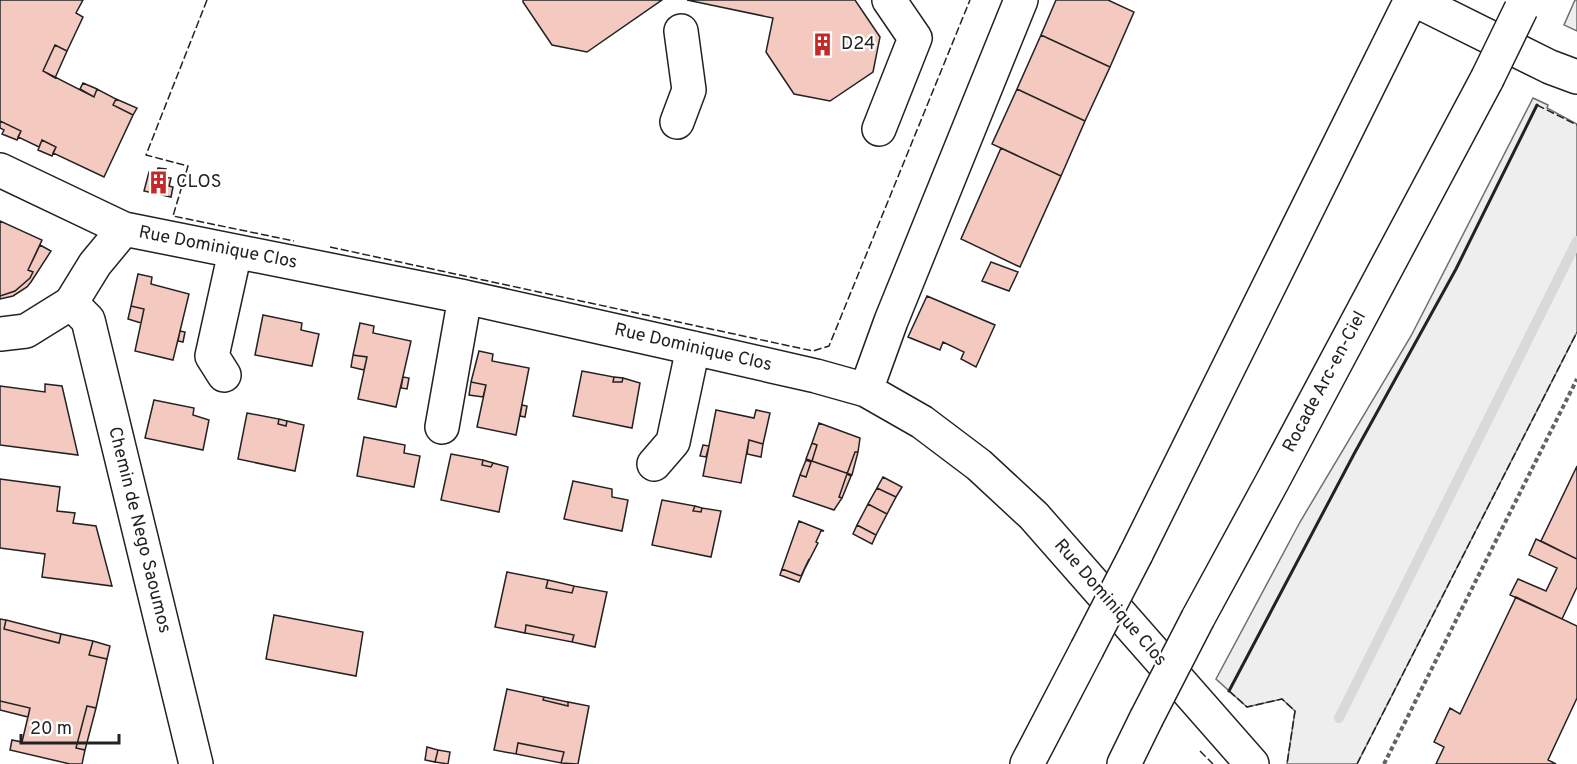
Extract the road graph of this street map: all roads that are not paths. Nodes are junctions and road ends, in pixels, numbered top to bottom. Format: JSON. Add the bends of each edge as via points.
{"nodes":[{"id":1,"x":889,"y":0,"type":"edge"},
{"id":2,"x":1021,"y":0,"type":"edge"},
{"id":3,"x":1413,"y":0,"type":"edge"},
{"id":4,"x":1524,"y":4,"type":"edge"},
{"id":5,"x":681,"y":31,"type":"dead end"},
{"id":6,"x":1577,"y":77,"type":"edge"},
{"id":7,"x":677,"y":122,"type":"dead end"},
{"id":8,"x":879,"y":129,"type":"dead end"},
{"id":9,"x":0,"y":170,"type":"edge"},
{"id":10,"x":124,"y":229,"type":"junction"},
{"id":11,"x":235,"y":252,"type":"junction"},
{"id":12,"x":465,"y":297,"type":"junction"},
{"id":13,"x":71,"y":303,"type":"junction"},
{"id":14,"x":0,"y":334,"type":"edge"},
{"id":15,"x":693,"y":348,"type":"junction"},
{"id":16,"x":225,"y":375,"type":"dead end"},
{"id":17,"x":867,"y":390,"type":"junction"},
{"id":18,"x":442,"y":427,"type":"dead end"},
{"id":19,"x":654,"y":464,"type":"dead end"},
{"id":20,"x":196,"y":764,"type":"edge"},
{"id":21,"x":1027,"y":764,"type":"edge"},
{"id":22,"x":1125,"y":764,"type":"edge"},
{"id":23,"x":1252,"y":764,"type":"edge"}],
"edges":[{"from":1,"to":8,"type":"main road","via":[[915,38]]},
{"from":2,"to":17,"type":"main road","via":[[891,321]]},
{"from":3,"to":6,"type":"main road"},
{"from":3,"to":21,"type":"main road","bridge":true},
{"from":4,"to":22,"type":"main road","name":"Rocade Arc-en-Ciel","bridge":true,"via":[[1198,618]]},
{"from":5,"to":7,"type":"main road","via":[[688,90]]},
{"from":9,"to":10,"type":"main road","name":"Rue Dominique Clos"},
{"from":10,"to":11,"type":"main road","name":"Rue Dominique Clos"},
{"from":10,"to":13,"type":"main road","via":[[95,264]]},
{"from":11,"to":12,"type":"main road","name":"Rue Dominique Clos"},
{"from":11,"to":16,"type":"main road","via":[[212,356]]},
{"from":12,"to":15,"type":"main road","name":"Rue Dominique Clos"},
{"from":12,"to":18,"type":"main road"},
{"from":13,"to":14,"type":"main road","via":[[26,331]]},
{"from":13,"to":20,"type":"main road","name":"Chemin de Nego Saoumos","via":[[88,321]]},
{"from":15,"to":17,"type":"main road","name":"Rue Dominique Clos"},
{"from":15,"to":19,"type":"main road","via":[[673,442]]},
{"from":17,"to":23,"type":"main road","name":"Rue Dominique Clos","via":[[922,422],[979,465],[1034,516]]}]}
